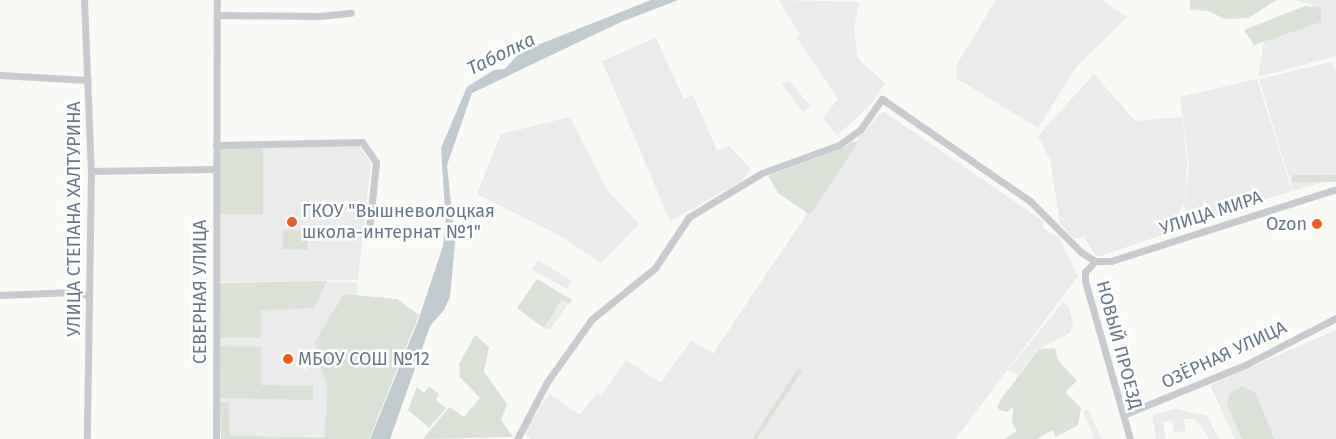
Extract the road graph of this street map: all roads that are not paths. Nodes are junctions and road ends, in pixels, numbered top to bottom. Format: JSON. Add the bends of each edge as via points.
{"nodes":[{"id":1,"x":84,"y":0,"type":"edge"},
{"id":2,"x":217,"y":0,"type":"edge"},
{"id":3,"x":351,"y":12,"type":"dead end"},
{"id":4,"x":218,"y":15,"type":"junction"},
{"id":5,"x":0,"y":76,"type":"edge"},
{"id":6,"x":88,"y":80,"type":"junction"},
{"id":7,"x":216,"y":145,"type":"junction"},
{"id":8,"x":215,"y":169,"type":"junction"},
{"id":9,"x":91,"y":171,"type":"junction"},
{"id":10,"x":1336,"y":189,"type":"edge"},
{"id":11,"x":369,"y":231,"type":"dead end"},
{"id":12,"x":1095,"y":261,"type":"junction"},
{"id":13,"x":0,"y":295,"type":"edge"},
{"id":14,"x":89,"y":295,"type":"junction"},
{"id":15,"x":1336,"y":318,"type":"edge"},
{"id":16,"x":1123,"y":415,"type":"junction"},
{"id":17,"x":87,"y":439,"type":"edge"},
{"id":18,"x":216,"y":439,"type":"edge"},
{"id":19,"x":517,"y":439,"type":"edge"},
{"id":20,"x":1130,"y":439,"type":"edge"}],
"edges":[{"from":1,"to":6,"type":"street","name":"УЛИЦА СТЕПАНА ХАЛТУРИНА"},
{"from":2,"to":4,"type":"street","name":"СЕВЕРНАЯ УЛИЦА"},
{"from":3,"to":4,"type":"street","via":[[320,16]]},
{"from":4,"to":7,"type":"street","name":"СЕВЕРНАЯ УЛИЦА"},
{"from":5,"to":6,"type":"street"},
{"from":6,"to":9,"type":"street","name":"УЛИЦА СТЕПАНА ХАЛТУРИНА"},
{"from":7,"to":8,"type":"street","name":"СЕВЕРНАЯ УЛИЦА"},
{"from":7,"to":11,"type":"street","via":[[362,142],[376,162]]},
{"from":8,"to":9,"type":"street"},
{"from":8,"to":18,"type":"street","name":"СЕВЕРНАЯ УЛИЦА"},
{"from":9,"to":14,"type":"street","name":"УЛИЦА СТЕПАНА ХАЛТУРИНА"},
{"from":10,"to":12,"type":"street","name":"УЛИЦА МИРА","via":[[1112,261]]},
{"from":12,"to":16,"type":"street","name":"НОВЫЙ ПРОЕЗД","via":[[1085,272],[1085,281]]},
{"from":12,"to":19,"type":"street","via":[[1081,252],[1030,201],[882,99],[860,130],[838,145],[762,173],[689,217],[655,268],[588,325],[547,382]]},
{"from":13,"to":14,"type":"street","via":[[72,292]]},
{"from":14,"to":17,"type":"street","name":"УЛИЦА СТЕПАНА ХАЛТУРИНА"},
{"from":15,"to":16,"type":"street","name":"ОЗЁРНАЯ УЛИЦА","via":[[1245,365]]},
{"from":16,"to":20,"type":"street","name":"НОВЫЙ ПРОЕЗД"}]}
